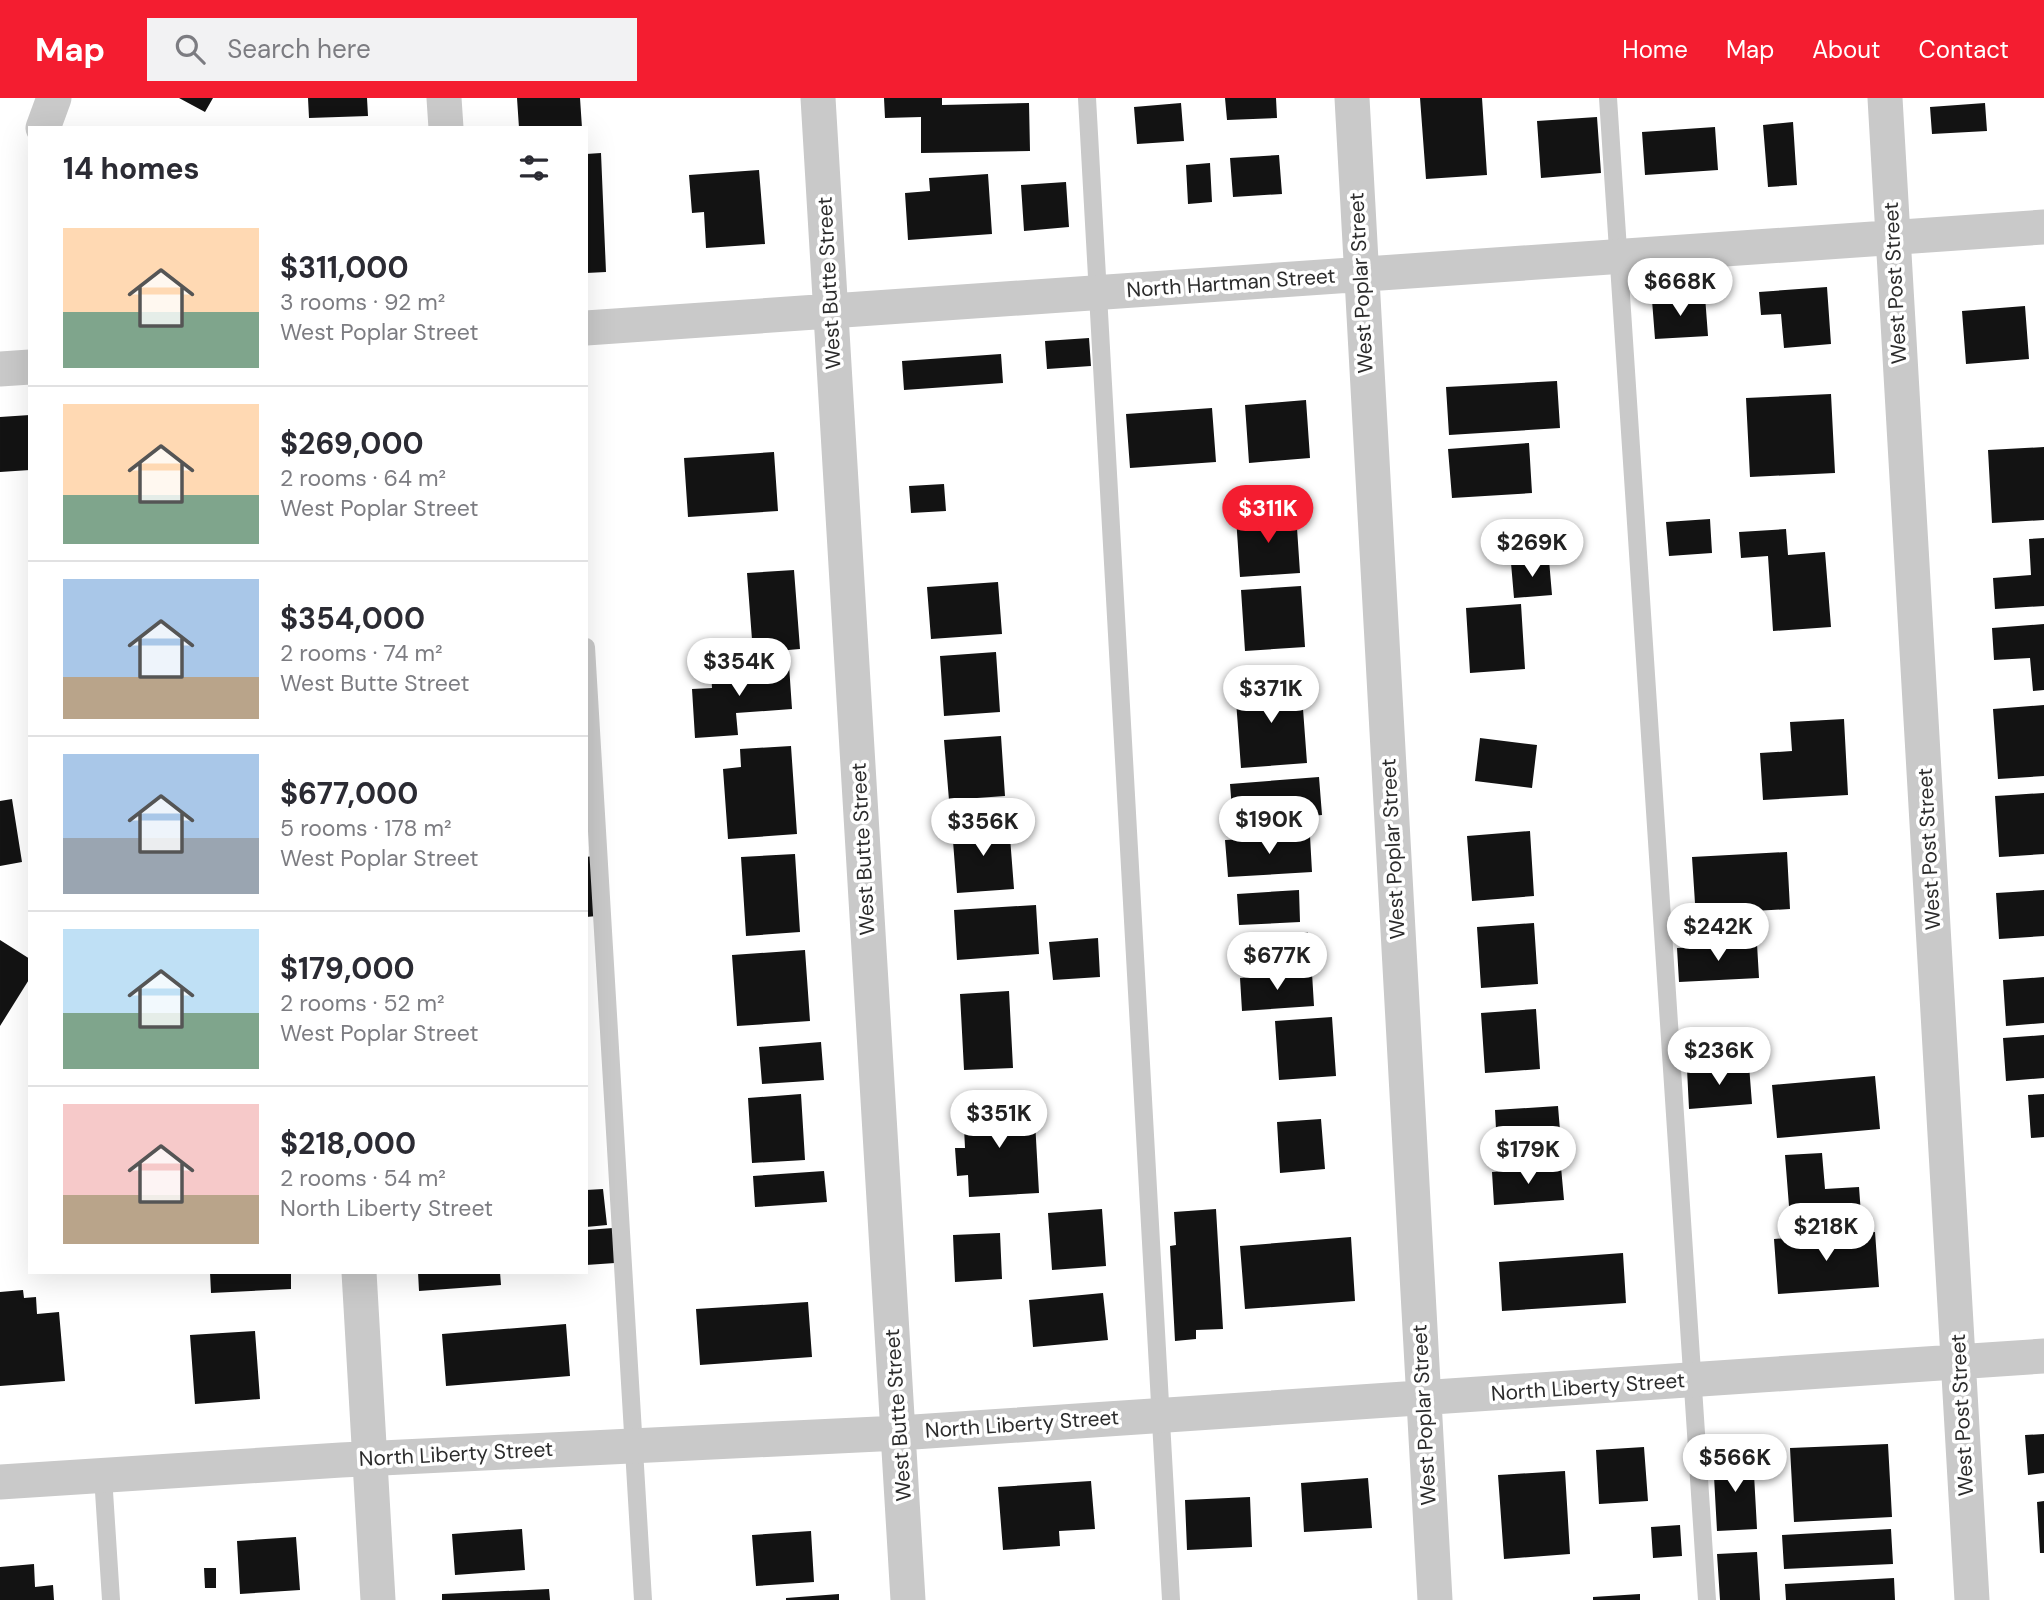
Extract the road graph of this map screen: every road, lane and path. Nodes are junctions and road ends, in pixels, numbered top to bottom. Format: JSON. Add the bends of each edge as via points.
{"nodes":[{"id":1,"x":54,"y":98,"type":"edge"},
{"id":2,"x":444,"y":98,"type":"edge"},
{"id":3,"x":818,"y":98,"type":"edge"},
{"id":4,"x":1087,"y":98,"type":"edge"},
{"id":5,"x":1352,"y":98,"type":"edge"},
{"id":6,"x":1608,"y":98,"type":"edge"},
{"id":7,"x":1885,"y":98,"type":"edge"},
{"id":8,"x":44,"y":126,"type":"edge"},
{"id":9,"x":446,"y":126,"type":"edge"},
{"id":10,"x":2044,"y":227,"type":"edge"},
{"id":11,"x":1892,"y":238,"type":"junction"},
{"id":12,"x":1617,"y":257,"type":"junction"},
{"id":13,"x":1360,"y":273,"type":"junction"},
{"id":14,"x":1097,"y":292,"type":"junction"},
{"id":15,"x":830,"y":311,"type":"junction"},
{"id":16,"x":588,"y":328,"type":"edge"},
{"id":17,"x":28,"y":367,"type":"edge"},
{"id":18,"x":0,"y":369,"type":"edge"},
{"id":19,"x":588,"y":681,"type":"edge"},
{"id":20,"x":359,"y":1274,"type":"edge"},
{"id":21,"x":2044,"y":1356,"type":"edge"},
{"id":22,"x":1959,"y":1363,"type":"junction"},
{"id":23,"x":1692,"y":1380,"type":"junction"},
{"id":24,"x":1423,"y":1399,"type":"junction"},
{"id":25,"x":1159,"y":1415,"type":"junction"},
{"id":26,"x":899,"y":1433,"type":"junction"},
{"id":27,"x":633,"y":1445,"type":"junction"},
{"id":28,"x":369,"y":1459,"type":"junction"},
{"id":29,"x":103,"y":1476,"type":"junction"},
{"id":30,"x":0,"y":1482,"type":"edge"},
{"id":31,"x":111,"y":1600,"type":"edge"},
{"id":32,"x":378,"y":1600,"type":"edge"},
{"id":33,"x":643,"y":1600,"type":"edge"},
{"id":34,"x":908,"y":1600,"type":"edge"},
{"id":35,"x":1171,"y":1600,"type":"edge"},
{"id":36,"x":1435,"y":1600,"type":"edge"},
{"id":37,"x":1707,"y":1600,"type":"edge"},
{"id":38,"x":1972,"y":1600,"type":"edge"}],
"edges":[{"from":1,"to":8,"type":"street"},
{"from":2,"to":9,"type":"street"},
{"from":3,"to":15,"type":"street","name":"West Butte Street"},
{"from":4,"to":14,"type":"lane"},
{"from":5,"to":13,"type":"street","name":"West Poplar Street"},
{"from":6,"to":12,"type":"lane"},
{"from":7,"to":11,"type":"street","name":"West Post Street"},
{"from":10,"to":11,"type":"street","name":"North Hartman Street"},
{"from":11,"to":12,"type":"street","name":"North Hartman Street"},
{"from":11,"to":22,"type":"street","name":"West Post Street"},
{"from":12,"to":13,"type":"street","name":"North Hartman Street"},
{"from":12,"to":23,"type":"lane"},
{"from":13,"to":14,"type":"street","name":"North Hartman Street"},
{"from":13,"to":24,"type":"street","name":"West Poplar Street"},
{"from":14,"to":15,"type":"street","name":"North Hartman Street"},
{"from":14,"to":25,"type":"lane"},
{"from":15,"to":16,"type":"street","name":"North Hartman Street"},
{"from":15,"to":26,"type":"street","name":"West Butte Street"},
{"from":17,"to":18,"type":"street"},
{"from":19,"to":27,"type":"lane"},
{"from":20,"to":28,"type":"street"},
{"from":21,"to":22,"type":"street","name":"North Liberty Street"},
{"from":22,"to":23,"type":"street","name":"North Liberty Street"},
{"from":22,"to":38,"type":"street","name":"West Post Street"},
{"from":23,"to":24,"type":"street","name":"North Liberty Street"},
{"from":23,"to":37,"type":"lane"},
{"from":24,"to":25,"type":"street","name":"North Liberty Street"},
{"from":24,"to":36,"type":"street","name":"West Poplar Street"},
{"from":25,"to":26,"type":"street","name":"North Liberty Street"},
{"from":25,"to":35,"type":"lane"},
{"from":26,"to":27,"type":"street","name":"North Liberty Street"},
{"from":26,"to":34,"type":"street","name":"West Butte Street"},
{"from":27,"to":28,"type":"street","name":"North Liberty Street"},
{"from":27,"to":33,"type":"lane"},
{"from":28,"to":29,"type":"street","name":"North Liberty Street"},
{"from":28,"to":32,"type":"street"},
{"from":29,"to":30,"type":"street","name":"North Liberty Street"},
{"from":29,"to":31,"type":"lane"}]}
